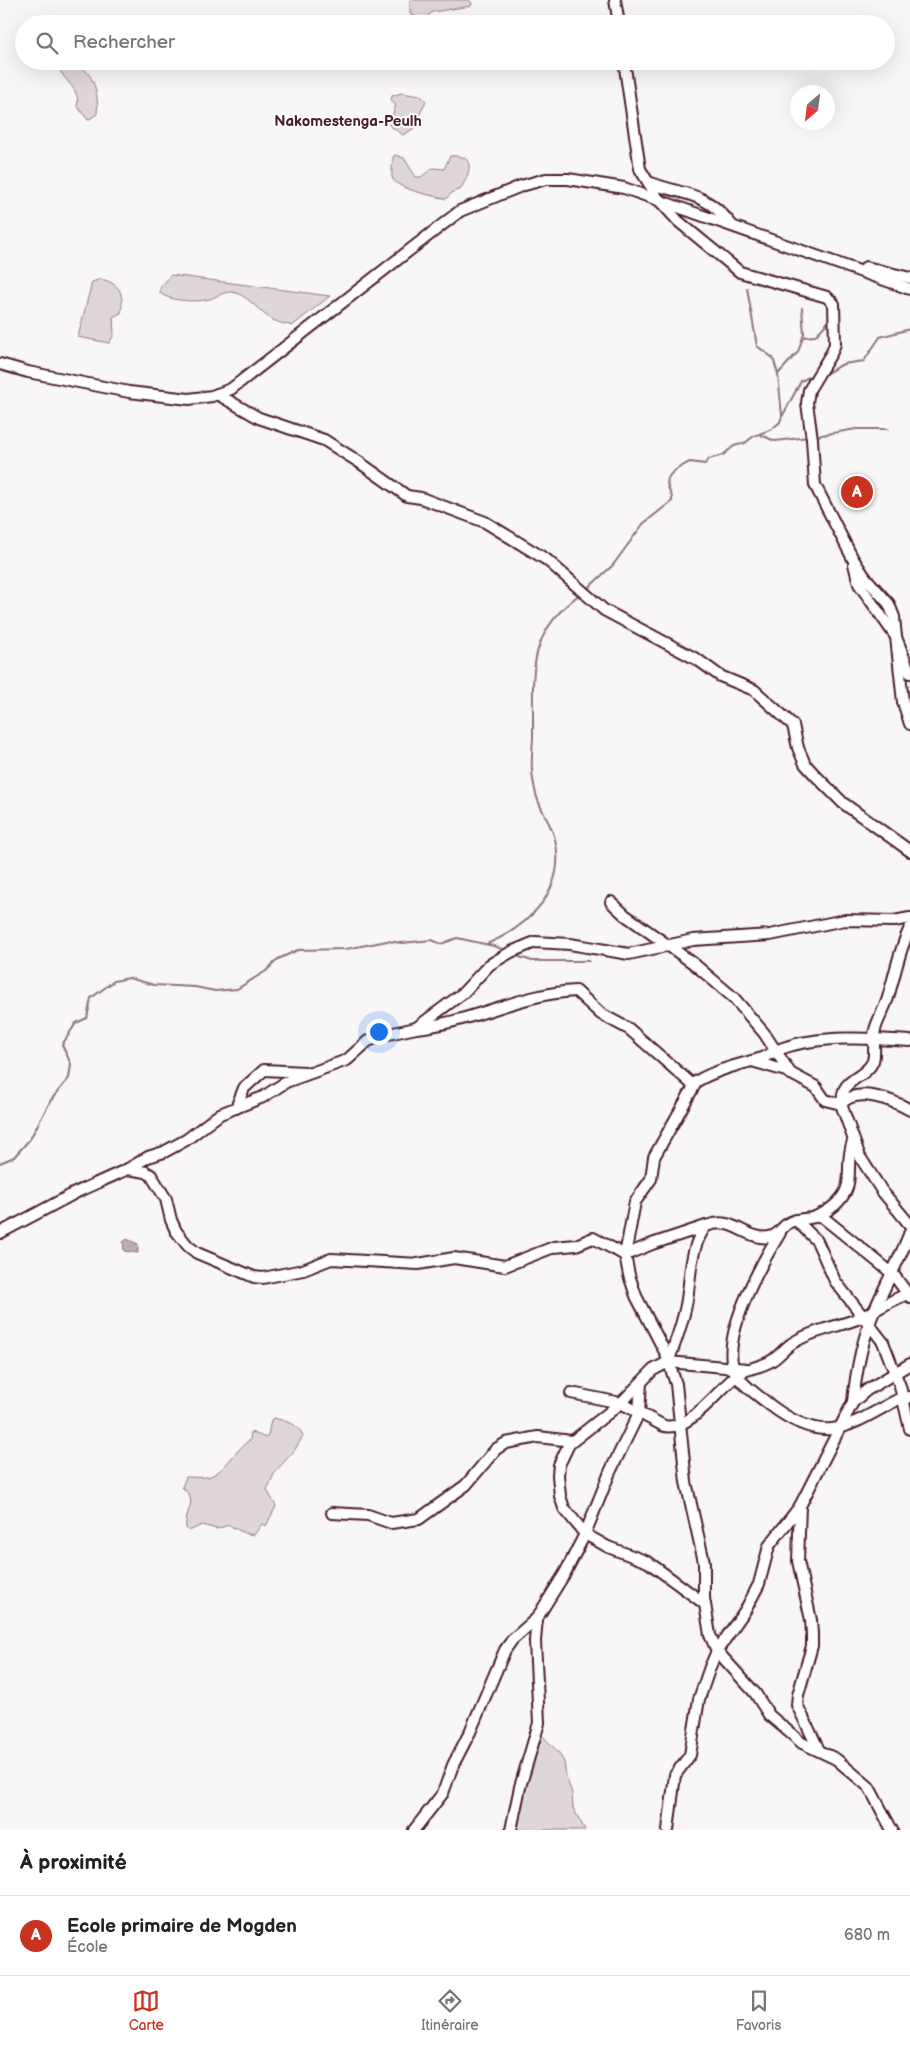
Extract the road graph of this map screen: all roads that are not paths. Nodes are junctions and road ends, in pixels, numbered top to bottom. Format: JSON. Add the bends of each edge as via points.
{"nodes":[{"id":1,"x":615,"y":0,"type":"edge"},
{"id":2,"x":618,"y":15,"type":"edge"},
{"id":3,"x":625,"y":70,"type":"edge"},
{"id":4,"x":648,"y":182,"type":"junction"},
{"id":5,"x":658,"y":200,"type":"junction"},
{"id":6,"x":732,"y":225,"type":"junction"},
{"id":7,"x":843,"y":264,"type":"junction"},
{"id":8,"x":910,"y":278,"type":"edge"},
{"id":9,"x":910,"y":289,"type":"edge"},
{"id":10,"x":0,"y":364,"type":"edge"},
{"id":11,"x":217,"y":394,"type":"junction"},
{"id":12,"x":853,"y":559,"type":"junction"},
{"id":13,"x":896,"y":637,"type":"junction"},
{"id":14,"x":910,"y":673,"type":"edge"},
{"id":15,"x":910,"y":724,"type":"edge"},
{"id":16,"x":910,"y":851,"type":"edge"},
{"id":17,"x":611,"y":902,"type":"dead end"},
{"id":18,"x":910,"y":918,"type":"edge"},
{"id":19,"x":910,"y":928,"type":"edge"},
{"id":20,"x":667,"y":946,"type":"junction"},
{"id":21,"x":416,"y":1028,"type":"junction"},
{"id":22,"x":873,"y":1039,"type":"junction"},
{"id":23,"x":910,"y":1041,"type":"edge"},
{"id":24,"x":775,"y":1052,"type":"junction"},
{"id":25,"x":751,"y":1061,"type":"junction"},
{"id":26,"x":308,"y":1073,"type":"junction"},
{"id":27,"x":791,"y":1074,"type":"junction"},
{"id":28,"x":693,"y":1085,"type":"junction"},
{"id":29,"x":842,"y":1103,"type":"junction"},
{"id":30,"x":236,"y":1108,"type":"junction"},
{"id":31,"x":910,"y":1110,"type":"edge"},
{"id":32,"x":854,"y":1142,"type":"junction"},
{"id":33,"x":128,"y":1169,"type":"junction"},
{"id":34,"x":820,"y":1215,"type":"junction"},
{"id":35,"x":796,"y":1220,"type":"junction"},
{"id":36,"x":910,"y":1225,"type":"edge"},
{"id":37,"x":706,"y":1226,"type":"junction"},
{"id":38,"x":910,"y":1232,"type":"edge"},
{"id":39,"x":0,"y":1233,"type":"edge"},
{"id":40,"x":780,"y":1233,"type":"junction"},
{"id":41,"x":625,"y":1255,"type":"junction"},
{"id":42,"x":893,"y":1274,"type":"junction"},
{"id":43,"x":909,"y":1295,"type":"edge"},
{"id":44,"x":874,"y":1310,"type":"junction"},
{"id":45,"x":866,"y":1320,"type":"junction"},
{"id":46,"x":668,"y":1362,"type":"junction"},
{"id":47,"x":910,"y":1364,"type":"edge"},
{"id":48,"x":735,"y":1371,"type":"junction"},
{"id":49,"x":895,"y":1372,"type":"junction"},
{"id":50,"x":641,"y":1383,"type":"junction"},
{"id":51,"x":571,"y":1393,"type":"dead end"},
{"id":52,"x":906,"y":1397,"type":"edge"},
{"id":53,"x":853,"y":1402,"type":"junction"},
{"id":54,"x":622,"y":1403,"type":"junction"},
{"id":55,"x":639,"y":1413,"type":"junction"},
{"id":56,"x":680,"y":1426,"type":"junction"},
{"id":57,"x":841,"y":1427,"type":"junction"},
{"id":58,"x":910,"y":1428,"type":"edge"},
{"id":59,"x":572,"y":1441,"type":"junction"},
{"id":60,"x":800,"y":1506,"type":"junction"},
{"id":61,"x":332,"y":1512,"type":"dead end"},
{"id":62,"x":585,"y":1534,"type":"junction"},
{"id":63,"x":705,"y":1604,"type":"junction"},
{"id":64,"x":537,"y":1618,"type":"junction"},
{"id":65,"x":717,"y":1651,"type":"junction"},
{"id":66,"x":819,"y":1750,"type":"junction"},
{"id":67,"x":414,"y":1830,"type":"edge"},
{"id":68,"x":511,"y":1830,"type":"edge"},
{"id":69,"x":668,"y":1830,"type":"edge"},
{"id":70,"x":892,"y":1830,"type":"edge"}],
"edges":[{"from":1,"to":2,"type":"street"},
{"from":3,"to":4,"type":"street","via":[[640,168]]},
{"from":4,"to":5,"type":"street"},
{"from":4,"to":6,"type":"street","via":[[699,196],[724,214]]},
{"from":5,"to":6,"type":"street"},
{"from":5,"to":11,"type":"street","via":[[597,182],[546,179],[460,211],[231,389]]},
{"from":5,"to":12,"type":"street","via":[[684,227],[740,272],[828,297],[834,304],[835,344],[809,390],[807,414],[815,485]]},
{"from":6,"to":7,"type":"street"},
{"from":7,"to":8,"type":"street"},
{"from":7,"to":9,"type":"street"},
{"from":10,"to":11,"type":"street","via":[[129,392],[189,399]]},
{"from":11,"to":16,"type":"street","via":[[259,418],[324,440],[407,496],[422,498],[485,522],[547,560],[604,610],[698,660],[720,676],[754,690],[793,725],[805,764],[815,775],[843,803]]},
{"from":12,"to":13,"type":"street","via":[[859,584]]},
{"from":12,"to":13,"type":"street","via":[[889,604]]},
{"from":13,"to":14,"type":"street"},
{"from":13,"to":15,"type":"street","via":[[903,702]]},
{"from":17,"to":20,"type":"street"},
{"from":18,"to":20,"type":"street","via":[[894,921],[845,920],[770,935],[693,940]]},
{"from":19,"to":22,"type":"street","via":[[895,965],[889,995]]},
{"from":20,"to":21,"type":"street","via":[[629,954],[535,942],[489,965],[463,992]]},
{"from":20,"to":24,"type":"street","via":[[693,963],[734,998],[764,1033]]},
{"from":21,"to":26,"type":"street","via":[[384,1035],[368,1042],[347,1060]]},
{"from":21,"to":28,"type":"street","via":[[438,1026],[534,998],[576,990],[602,1014],[629,1029]]},
{"from":22,"to":23,"type":"street"},
{"from":22,"to":24,"type":"street","via":[[813,1042],[784,1047]]},
{"from":22,"to":29,"type":"street","via":[[874,1054],[870,1067],[849,1082],[843,1091]]},
{"from":24,"to":25,"type":"street"},
{"from":24,"to":27,"type":"street"},
{"from":25,"to":27,"type":"street"},
{"from":25,"to":28,"type":"street","via":[[709,1074]]},
{"from":26,"to":30,"type":"street"},
{"from":26,"to":30,"type":"street","via":[[264,1070],[244,1088]]},
{"from":27,"to":29,"type":"street","via":[[816,1087],[825,1100]]},
{"from":28,"to":41,"type":"street","via":[[654,1157],[651,1179],[635,1202]]},
{"from":29,"to":31,"type":"street","via":[[874,1096]]},
{"from":29,"to":32,"type":"street"},
{"from":30,"to":33,"type":"street","via":[[220,1114],[186,1140]]},
{"from":32,"to":34,"type":"street","via":[[848,1158],[845,1196]]},
{"from":32,"to":36,"type":"street","via":[[870,1174]]},
{"from":33,"to":39,"type":"street"},
{"from":33,"to":41,"type":"street","via":[[151,1175],[166,1199],[176,1231],[188,1246],[254,1277],[303,1270],[331,1259],[418,1264],[454,1258],[505,1266],[554,1247],[576,1245],[593,1238]]},
{"from":34,"to":35,"type":"street"},
{"from":34,"to":42,"type":"street"},
{"from":35,"to":40,"type":"street"},
{"from":35,"to":45,"type":"street","via":[[817,1241],[835,1281]]},
{"from":37,"to":40,"type":"street","via":[[726,1223],[762,1238]]},
{"from":37,"to":41,"type":"street"},
{"from":37,"to":46,"type":"street","via":[[696,1243],[686,1306]]},
{"from":38,"to":42,"type":"street"},
{"from":40,"to":48,"type":"street","via":[[753,1279],[734,1330]]},
{"from":41,"to":46,"type":"street","via":[[636,1296]]},
{"from":42,"to":43,"type":"street"},
{"from":42,"to":44,"type":"street"},
{"from":43,"to":44,"type":"street"},
{"from":44,"to":45,"type":"street"},
{"from":45,"to":48,"type":"street","via":[[804,1337],[760,1367]]},
{"from":45,"to":49,"type":"street","via":[[883,1342]]},
{"from":45,"to":53,"type":"street"},
{"from":46,"to":48,"type":"street"},
{"from":46,"to":50,"type":"street","via":[[653,1370]]},
{"from":46,"to":56,"type":"street","via":[[676,1384]]},
{"from":47,"to":49,"type":"street"},
{"from":48,"to":56,"type":"street","via":[[703,1408]]},
{"from":48,"to":57,"type":"street","via":[[776,1409],[792,1419],[817,1428]]},
{"from":49,"to":52,"type":"street"},
{"from":49,"to":53,"type":"street"},
{"from":50,"to":54,"type":"street"},
{"from":50,"to":55,"type":"street"},
{"from":51,"to":54,"type":"street"},
{"from":52,"to":57,"type":"street"},
{"from":52,"to":58,"type":"street"},
{"from":53,"to":57,"type":"street"},
{"from":54,"to":55,"type":"street"},
{"from":54,"to":59,"type":"street"},
{"from":55,"to":56,"type":"street","via":[[664,1426]]},
{"from":55,"to":62,"type":"street"},
{"from":56,"to":63,"type":"street","via":[[686,1482],[704,1562]]},
{"from":57,"to":60,"type":"street"},
{"from":59,"to":61,"type":"street","via":[[538,1437],[506,1443],[496,1449],[466,1485],[419,1519],[391,1523],[368,1515]]},
{"from":59,"to":62,"type":"street","via":[[559,1465],[560,1496],[564,1508]]},
{"from":60,"to":65,"type":"street","via":[[769,1546],[763,1572],[746,1609]]},
{"from":60,"to":66,"type":"street","via":[[798,1561],[811,1620],[812,1646],[797,1705]]},
{"from":62,"to":63,"type":"street","via":[[653,1565]]},
{"from":62,"to":64,"type":"street"},
{"from":63,"to":65,"type":"street","via":[[710,1635]]},
{"from":64,"to":67,"type":"street","via":[[505,1650],[443,1793]]},
{"from":64,"to":68,"type":"street","via":[[539,1723]]},
{"from":65,"to":66,"type":"street","via":[[755,1693],[768,1715],[802,1743]]},
{"from":65,"to":69,"type":"street","via":[[699,1700],[690,1755],[675,1775]]},
{"from":66,"to":70,"type":"street","via":[[836,1759],[869,1787]]}]}
